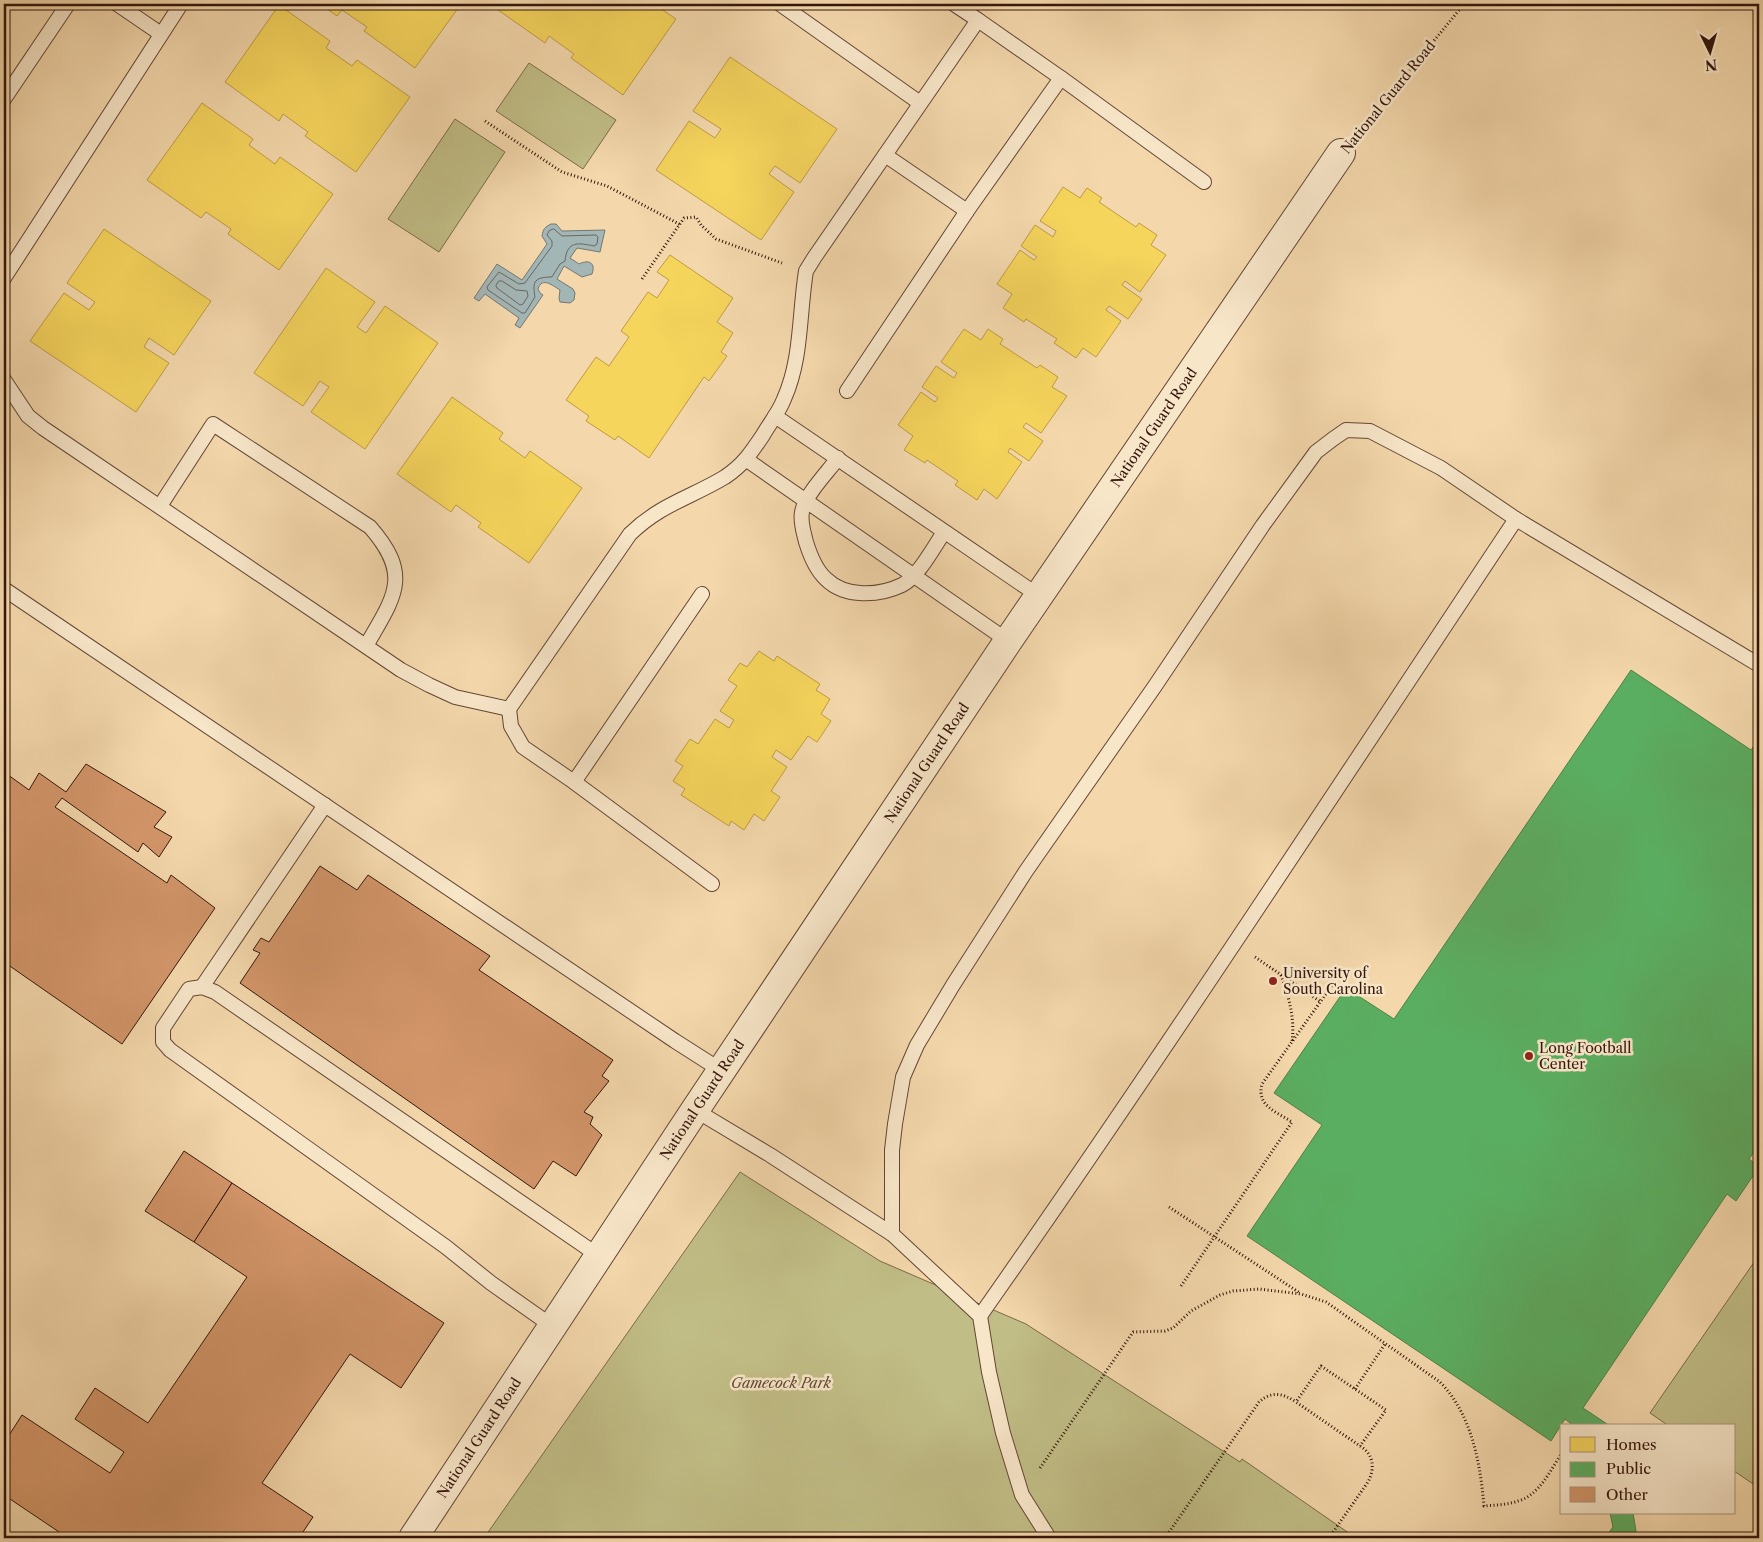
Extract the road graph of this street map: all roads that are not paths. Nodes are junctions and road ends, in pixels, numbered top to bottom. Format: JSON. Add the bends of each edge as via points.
{"nodes":[{"id":1,"x":68,"y":4,"type":"edge"},
{"id":2,"x":117,"y":4,"type":"edge"},
{"id":3,"x":180,"y":4,"type":"edge"},
{"id":4,"x":780,"y":4,"type":"edge"},
{"id":5,"x":954,"y":4,"type":"edge"},
{"id":6,"x":978,"y":20,"type":"junction"},
{"id":7,"x":161,"y":34,"type":"junction"},
{"id":8,"x":1060,"y":78,"type":"junction"},
{"id":9,"x":4,"y":99,"type":"edge"},
{"id":10,"x":920,"y":103,"type":"junction"},
{"id":11,"x":1342,"y":153,"type":"road end"},
{"id":12,"x":885,"y":155,"type":"junction"},
{"id":13,"x":1204,"y":182,"type":"dead end"},
{"id":14,"x":968,"y":210,"type":"junction"},
{"id":15,"x":4,"y":278,"type":"edge"},
{"id":16,"x":4,"y":380,"type":"edge"},
{"id":17,"x":847,"y":391,"type":"dead end"},
{"id":18,"x":776,"y":416,"type":"junction"},
{"id":19,"x":838,"y":458,"type":"junction"},
{"id":20,"x":747,"y":460,"type":"junction"},
{"id":21,"x":806,"y":501,"type":"junction"},
{"id":22,"x":160,"y":506,"type":"junction"},
{"id":23,"x":1516,"y":519,"type":"junction"},
{"id":24,"x":944,"y":532,"type":"junction"},
{"id":25,"x":913,"y":576,"type":"junction"},
{"id":26,"x":4,"y":589,"type":"edge"},
{"id":27,"x":702,"y":594,"type":"dead end"},
{"id":28,"x":1039,"y":596,"type":"junction"},
{"id":29,"x":1008,"y":642,"type":"junction"},
{"id":30,"x":366,"y":646,"type":"junction"},
{"id":31,"x":1759,"y":665,"type":"edge"},
{"id":32,"x":509,"y":709,"type":"junction"},
{"id":33,"x":574,"y":782,"type":"junction"},
{"id":34,"x":325,"y":805,"type":"junction"},
{"id":35,"x":712,"y":884,"type":"dead end"},
{"id":36,"x":202,"y":987,"type":"junction"},
{"id":37,"x":722,"y":1071,"type":"junction"},
{"id":38,"x":695,"y":1110,"type":"junction"},
{"id":39,"x":892,"y":1234,"type":"junction"},
{"id":40,"x":599,"y":1256,"type":"junction"},
{"id":41,"x":980,"y":1316,"type":"junction"},
{"id":42,"x":552,"y":1326,"type":"junction"},
{"id":43,"x":413,"y":1538,"type":"edge"},
{"id":44,"x":1049,"y":1538,"type":"edge"}],
"edges":[{"from":1,"to":9,"type":"lane"},
{"from":2,"to":7,"type":"lane"},
{"from":3,"to":7,"type":"lane"},
{"from":4,"to":10,"type":"lane"},
{"from":5,"to":6,"type":"lane"},
{"from":6,"to":8,"type":"lane"},
{"from":6,"to":10,"type":"lane"},
{"from":7,"to":15,"type":"lane"},
{"from":8,"to":13,"type":"lane"},
{"from":8,"to":14,"type":"lane"},
{"from":10,"to":12,"type":"lane"},
{"from":11,"to":28,"type":"street","name":"National Guard Road"},
{"from":12,"to":14,"type":"lane"},
{"from":12,"to":18,"type":"lane","via":[[806,271],[794,367]]},
{"from":14,"to":17,"type":"lane"},
{"from":16,"to":22,"type":"lane","via":[[28,416]]},
{"from":18,"to":19,"type":"lane"},
{"from":18,"to":20,"type":"lane"},
{"from":19,"to":21,"type":"lane"},
{"from":19,"to":24,"type":"lane"},
{"from":20,"to":21,"type":"lane"},
{"from":20,"to":32,"type":"lane","via":[[723,478],[652,514],[630,534]]},
{"from":21,"to":25,"type":"lane"},
{"from":21,"to":25,"type":"lane","via":[[802,529],[808,549],[826,580],[845,590],[876,593],[904,584]]},
{"from":22,"to":30,"type":"lane"},
{"from":22,"to":30,"type":"lane","via":[[213,424],[370,527],[392,558],[396,574],[389,606]]},
{"from":23,"to":31,"type":"lane"},
{"from":23,"to":39,"type":"lane","via":[[1440,468],[1370,431],[1346,430],[1316,452],[1026,871],[917,1045],[903,1077],[895,1124]]},
{"from":23,"to":41,"type":"lane"},
{"from":24,"to":25,"type":"lane"},
{"from":24,"to":28,"type":"lane"},
{"from":25,"to":29,"type":"lane"},
{"from":26,"to":34,"type":"lane"},
{"from":27,"to":33,"type":"lane"},
{"from":28,"to":29,"type":"street","name":"National Guard Road"},
{"from":29,"to":37,"type":"street","name":"National Guard Road"},
{"from":30,"to":32,"type":"lane","via":[[429,685],[455,697]]},
{"from":32,"to":33,"type":"lane","via":[[511,726],[523,747]]},
{"from":33,"to":35,"type":"lane"},
{"from":34,"to":36,"type":"lane"},
{"from":34,"to":37,"type":"lane"},
{"from":36,"to":40,"type":"lane","via":[[215,992]]},
{"from":36,"to":42,"type":"lane","via":[[189,989],[163,1028],[163,1042],[170,1050]]},
{"from":37,"to":38,"type":"street","name":"National Guard Road"},
{"from":38,"to":39,"type":"lane"},
{"from":38,"to":40,"type":"street","name":"National Guard Road"},
{"from":39,"to":41,"type":"lane"},
{"from":40,"to":42,"type":"street","name":"National Guard Road"},
{"from":41,"to":44,"type":"lane","via":[[1003,1433],[1022,1495]]},
{"from":42,"to":43,"type":"street","name":"National Guard Road"}]}
